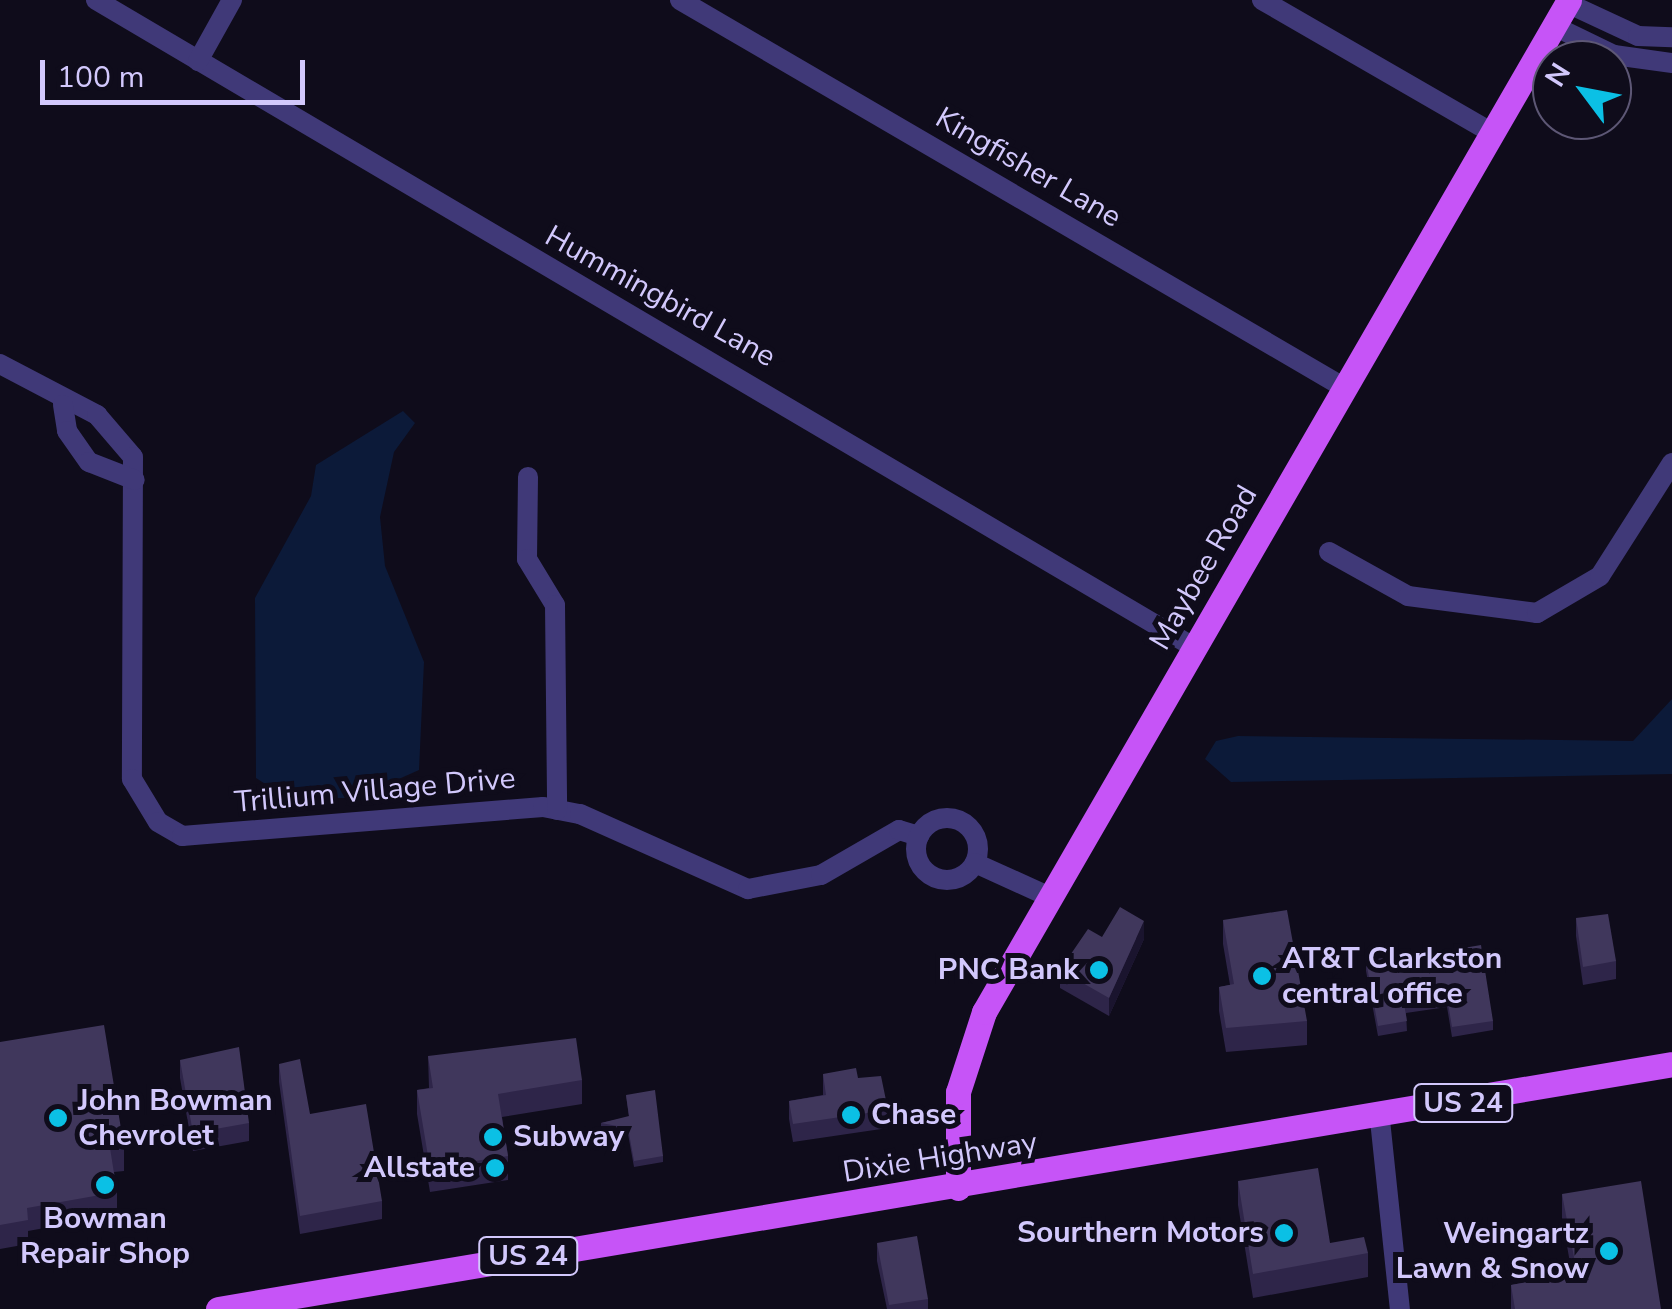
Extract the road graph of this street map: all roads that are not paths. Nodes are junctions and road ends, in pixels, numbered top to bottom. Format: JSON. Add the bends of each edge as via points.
{"nodes":[{"id":1,"x":96,"y":0,"type":"edge"},
{"id":2,"x":232,"y":0,"type":"edge"},
{"id":3,"x":680,"y":0,"type":"edge"},
{"id":4,"x":1262,"y":0,"type":"edge"},
{"id":5,"x":1568,"y":2,"type":"edge"},
{"id":6,"x":1554,"y":26,"type":"junction"},
{"id":7,"x":1638,"y":36,"type":"junction"},
{"id":8,"x":1672,"y":37,"type":"edge"},
{"id":9,"x":198,"y":61,"type":"junction"},
{"id":10,"x":1637,"y":61,"type":"junction"},
{"id":11,"x":1672,"y":63,"type":"edge"},
{"id":12,"x":1492,"y":133,"type":"junction"},
{"id":13,"x":0,"y":364,"type":"edge"},
{"id":14,"x":1345,"y":388,"type":"junction"},
{"id":15,"x":63,"y":405,"type":"junction"},
{"id":16,"x":1672,"y":463,"type":"edge"},
{"id":17,"x":528,"y":477,"type":"dead end"},
{"id":18,"x":135,"y":480,"type":"junction"},
{"id":19,"x":1329,"y":552,"type":"dead end"},
{"id":20,"x":1195,"y":648,"type":"junction"},
{"id":21,"x":557,"y":810,"type":"junction"},
{"id":22,"x":919,"y":836,"type":"junction"},
{"id":23,"x":975,"y":863,"type":"junction"},
{"id":24,"x":1050,"y":898,"type":"junction"},
{"id":25,"x":1672,"y":1064,"type":"edge"},
{"id":26,"x":1380,"y":1120,"type":"junction"},
{"id":27,"x":958,"y":1188,"type":"junction"},
{"id":28,"x":297,"y":1302,"type":"edge"},
{"id":29,"x":218,"y":1309,"type":"edge"},
{"id":30,"x":1400,"y":1309,"type":"edge"}],
"edges":[{"from":1,"to":9,"type":"street","name":"Hummingbird Lane"},
{"from":2,"to":9,"type":"street"},
{"from":3,"to":14,"type":"street","name":"Kingfisher Lane"},
{"from":4,"to":12,"type":"street"},
{"from":5,"to":6,"type":"main road","name":"Maybee Road"},
{"from":5,"to":7,"type":"street"},
{"from":6,"to":10,"type":"street"},
{"from":6,"to":12,"type":"main road","name":"Maybee Road"},
{"from":7,"to":8,"type":"street"},
{"from":7,"to":10,"type":"street"},
{"from":9,"to":20,"type":"street","name":"Hummingbird Lane"},
{"from":10,"to":11,"type":"street"},
{"from":12,"to":14,"type":"main road","name":"Maybee Road"},
{"from":13,"to":15,"type":"street","name":"Trillium Village Drive"},
{"from":14,"to":20,"type":"main road","name":"Maybee Road"},
{"from":15,"to":18,"type":"street","via":[[67,431],[89,462]]},
{"from":15,"to":18,"type":"street","name":"Trillium Village Drive","via":[[97,415],[133,457]]},
{"from":16,"to":19,"type":"street","via":[[1600,576],[1537,613],[1484,612],[1378,581]]},
{"from":17,"to":21,"type":"street","via":[[526,560],[555,605]]},
{"from":18,"to":21,"type":"street","name":"Trillium Village Drive","via":[[132,779],[158,822],[196,838],[254,826],[363,827],[497,805]]},
{"from":20,"to":24,"type":"main road","name":"Maybee Road"},
{"from":21,"to":22,"type":"street","name":"Trillium Village Drive","via":[[748,889],[822,875],[899,830]]},
{"from":22,"to":23,"type":"street","via":[[918,860],[934,878],[958,878]]},
{"from":22,"to":23,"type":"street","name":"Trillium Village Drive","via":[[936,820],[960,821],[976,838]]},
{"from":23,"to":24,"type":"street"},
{"from":24,"to":27,"type":"main road","name":"Maybee Road","via":[[973,1036],[956,1110]]},
{"from":25,"to":26,"type":"main road","name":"Dixie Highway","number":"US 24"},
{"from":26,"to":27,"type":"main road","name":"Dixie Highway","number":"US 24"},
{"from":26,"to":30,"type":"street"},
{"from":27,"to":28,"type":"main road","name":"Dixie Highway","number":"US 24"},
{"from":28,"to":29,"type":"main road","name":"Dixie Highway","number":"US 24"}]}
